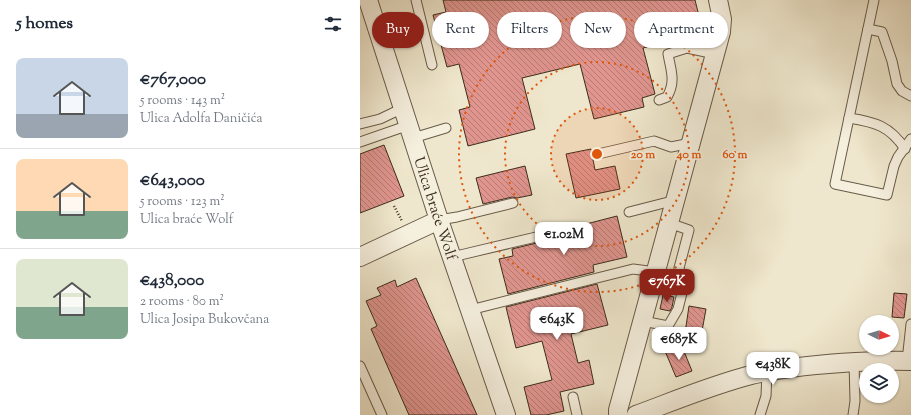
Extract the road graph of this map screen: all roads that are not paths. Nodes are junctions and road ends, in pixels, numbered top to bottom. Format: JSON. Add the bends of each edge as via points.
{"nodes":[{"id":1,"x":368,"y":0,"type":"edge"},
{"id":2,"x":416,"y":0,"type":"edge"},
{"id":3,"x":718,"y":0,"type":"edge"},
{"id":4,"x":883,"y":0,"type":"edge"},
{"id":5,"x":873,"y":4,"type":"edge"},
{"id":6,"x":868,"y":29,"type":"junction"},
{"id":7,"x":716,"y":54,"type":"junction"},
{"id":8,"x":432,"y":65,"type":"dead end"},
{"id":9,"x":911,"y":96,"type":"edge"},
{"id":10,"x":659,"y":100,"type":"dead end"},
{"id":11,"x":850,"y":118,"type":"junction"},
{"id":12,"x":408,"y":123,"type":"junction"},
{"id":13,"x":360,"y":124,"type":"edge"},
{"id":14,"x":446,"y":128,"type":"dead end"},
{"id":15,"x":911,"y":139,"type":"edge"},
{"id":16,"x":360,"y":142,"type":"edge"},
{"id":17,"x":691,"y":143,"type":"junction"},
{"id":18,"x":905,"y":149,"type":"junction"},
{"id":19,"x":598,"y":154,"type":"dead end"},
{"id":20,"x":676,"y":200,"type":"junction"},
{"id":21,"x":514,"y":203,"type":"dead end"},
{"id":22,"x":629,"y":212,"type":"dead end"},
{"id":23,"x":439,"y":220,"type":"junction"},
{"id":24,"x":669,"y":223,"type":"junction"},
{"id":25,"x":549,"y":234,"type":"dead end"},
{"id":26,"x":360,"y":257,"type":"edge"},
{"id":27,"x":452,"y":258,"type":"junction"},
{"id":28,"x":656,"y":272,"type":"junction"},
{"id":29,"x":470,"y":310,"type":"junction"},
{"id":30,"x":642,"y":320,"type":"junction"},
{"id":31,"x":911,"y":324,"type":"edge"},
{"id":32,"x":909,"y":361,"type":"edge"},
{"id":33,"x":854,"y":362,"type":"junction"},
{"id":34,"x":360,"y":366,"type":"edge"},
{"id":35,"x":766,"y":372,"type":"junction"},
{"id":36,"x":573,"y":397,"type":"dead end"},
{"id":37,"x":382,"y":415,"type":"edge"},
{"id":38,"x":506,"y":415,"type":"edge"},
{"id":39,"x":577,"y":415,"type":"edge"},
{"id":40,"x":618,"y":415,"type":"edge"},
{"id":41,"x":636,"y":415,"type":"edge"},
{"id":42,"x":760,"y":415,"type":"edge"},
{"id":43,"x":853,"y":415,"type":"edge"}],
"edges":[{"from":1,"to":12,"type":"street","name":"Ulica braće Wolf"},
{"from":2,"to":8,"type":"lane"},
{"from":3,"to":7,"type":"street","via":[[722,19]]},
{"from":4,"to":5,"type":"lane"},
{"from":5,"to":6,"type":"lane"},
{"from":6,"to":9,"type":"lane","via":[[882,32],[897,84],[902,91]]},
{"from":6,"to":11,"type":"lane"},
{"from":7,"to":10,"type":"lane","via":[[687,48],[668,54],[673,79],[672,89],[668,97]]},
{"from":7,"to":17,"type":"street"},
{"from":11,"to":18,"type":"lane","via":[[882,126],[898,139]]},
{"from":11,"to":18,"type":"lane","via":[[835,184],[887,195],[894,166]]},
{"from":12,"to":13,"type":"lane","via":[[380,119]]},
{"from":12,"to":14,"type":"lane"},
{"from":12,"to":16,"type":"lane"},
{"from":12,"to":23,"type":"street","name":"Ulica braće Wolf"},
{"from":15,"to":18,"type":"lane"},
{"from":17,"to":19,"type":"lane","via":[[671,147],[654,141]]},
{"from":17,"to":20,"type":"street"},
{"from":20,"to":22,"type":"lane"},
{"from":20,"to":24,"type":"street"},
{"from":21,"to":23,"type":"lane"},
{"from":23,"to":26,"type":"street"},
{"from":23,"to":27,"type":"street","name":"Ulica braće Wolf"},
{"from":24,"to":28,"type":"street"},
{"from":24,"to":30,"type":"lane","via":[[689,230],[679,268],[684,285],[678,309],[668,326]]},
{"from":25,"to":27,"type":"lane"},
{"from":27,"to":29,"type":"street","name":"Ulica braće Wolf"},
{"from":28,"to":29,"type":"lane","via":[[633,269]]},
{"from":28,"to":30,"type":"street"},
{"from":29,"to":38,"type":"street","name":"Ulica braće Wolf"},
{"from":30,"to":40,"type":"street"},
{"from":31,"to":32,"type":"lane"},
{"from":32,"to":33,"type":"street"},
{"from":33,"to":35,"type":"street","via":[[804,365]]},
{"from":33,"to":43,"type":"lane"},
{"from":34,"to":37,"type":"lane"},
{"from":35,"to":41,"type":"street","via":[[725,383]]},
{"from":35,"to":42,"type":"lane","via":[[766,396]]},
{"from":36,"to":39,"type":"lane"}]}
